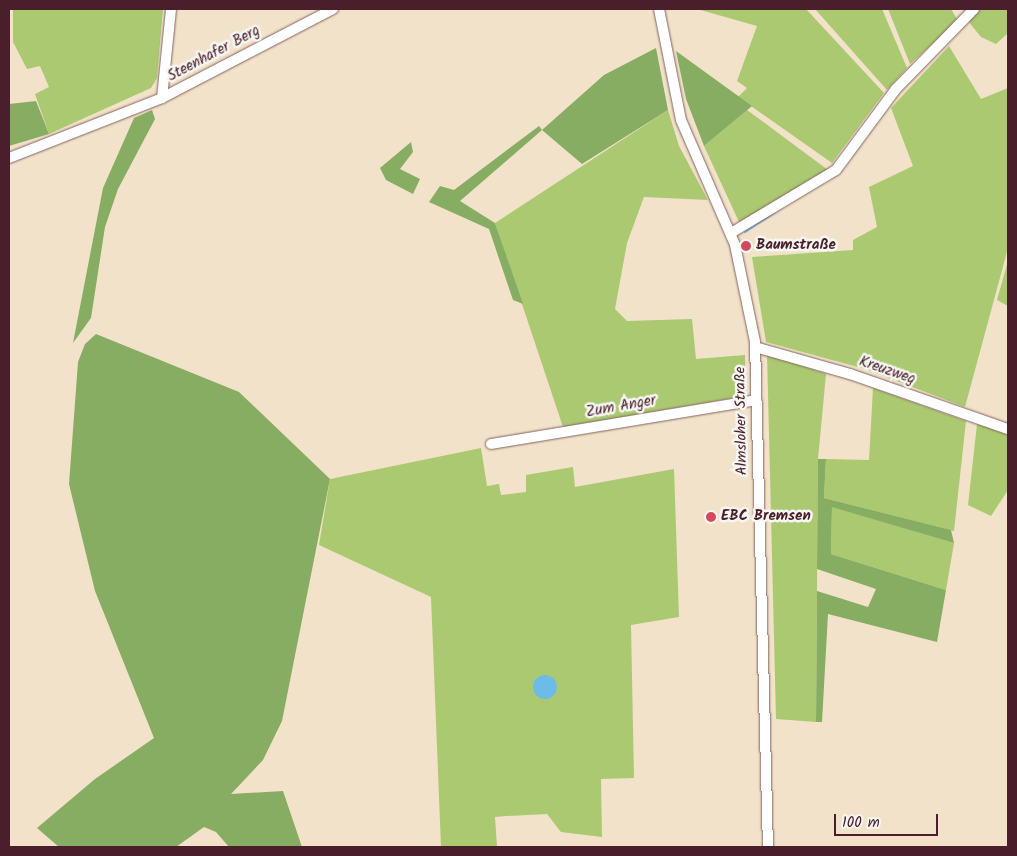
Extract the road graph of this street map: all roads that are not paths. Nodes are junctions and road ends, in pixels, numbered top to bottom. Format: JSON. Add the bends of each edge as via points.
{"nodes":[{"id":1,"x":171,"y":9,"type":"edge"},
{"id":2,"x":333,"y":9,"type":"edge"},
{"id":3,"x":659,"y":9,"type":"edge"},
{"id":4,"x":974,"y":9,"type":"edge"},
{"id":5,"x":162,"y":98,"type":"junction"},
{"id":6,"x":9,"y":158,"type":"edge"},
{"id":7,"x":731,"y":233,"type":"junction"},
{"id":8,"x":755,"y":347,"type":"junction"},
{"id":9,"x":756,"y":400,"type":"junction"},
{"id":10,"x":1008,"y":429,"type":"edge"},
{"id":11,"x":491,"y":444,"type":"dead end"},
{"id":12,"x":768,"y":847,"type":"edge"}],
"edges":[{"from":1,"to":5,"type":"street","name":"Steenhafer Berg"},
{"from":2,"to":5,"type":"street","name":"Steenhafer Berg"},
{"from":3,"to":7,"type":"street","name":"Almsloher Straße","via":[[681,120]]},
{"from":4,"to":7,"type":"street","via":[[896,89],[836,170]]},
{"from":5,"to":6,"type":"street","name":"Steenhafer Berg"},
{"from":7,"to":8,"type":"street","name":"Almsloher Straße","via":[[741,262]]},
{"from":8,"to":9,"type":"street","name":"Almsloher Straße"},
{"from":8,"to":10,"type":"street","name":"Kreuzweg","via":[[850,374]]},
{"from":9,"to":11,"type":"street","name":"Zum Anger"},
{"from":9,"to":12,"type":"street","name":"Almsloher Straße"}]}
